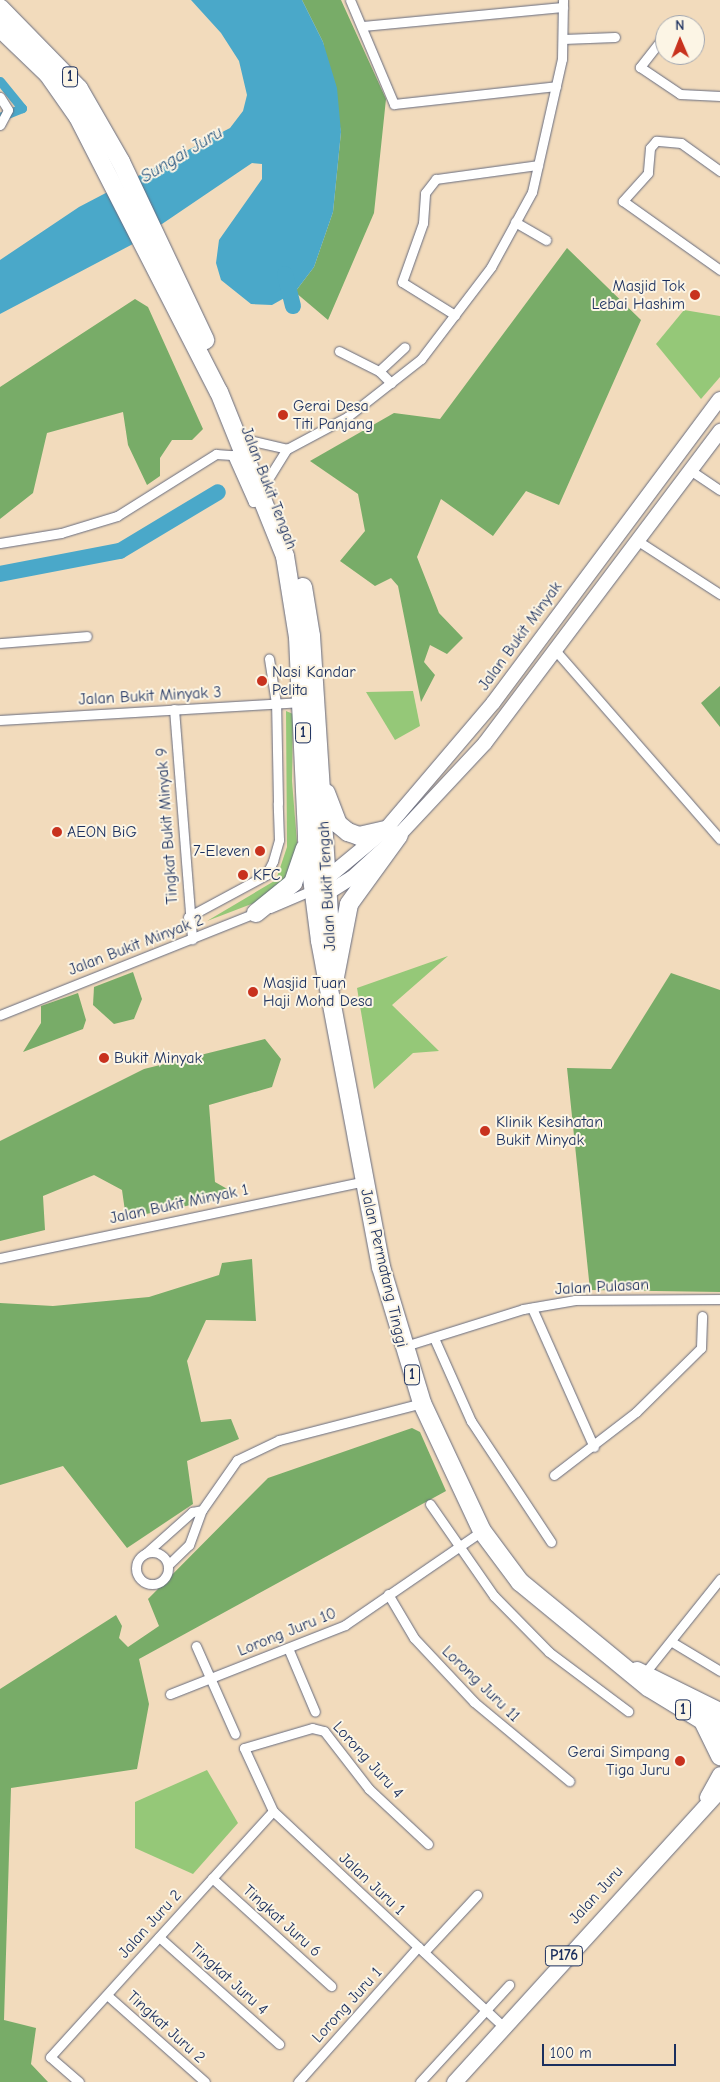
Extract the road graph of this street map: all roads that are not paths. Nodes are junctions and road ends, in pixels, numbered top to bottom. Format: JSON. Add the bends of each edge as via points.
{"nodes":[{"id":1,"x":350,"y":0,"type":"edge"},
{"id":2,"x":563,"y":4,"type":"edge"},
{"id":3,"x":0,"y":8,"type":"edge"},
{"id":4,"x":362,"y":26,"type":"junction"},
{"id":5,"x":0,"y":28,"type":"edge"},
{"id":6,"x":615,"y":37,"type":"dead end"},
{"id":7,"x":563,"y":39,"type":"junction"},
{"id":8,"x":655,"y":48,"type":"edge"},
{"id":9,"x":556,"y":86,"type":"junction"},
{"id":10,"x":720,"y":96,"type":"edge"},
{"id":11,"x":0,"y":97,"type":"edge"},
{"id":12,"x":0,"y":125,"type":"edge"},
{"id":13,"x":538,"y":165,"type":"junction"},
{"id":14,"x":720,"y":171,"type":"edge"},
{"id":15,"x":515,"y":222,"type":"junction"},
{"id":16,"x":546,"y":240,"type":"dead end"},
{"id":17,"x":151,"y":247,"type":"junction"},
{"id":18,"x":720,"y":270,"type":"edge"},
{"id":19,"x":455,"y":315,"type":"junction"},
{"id":20,"x":405,"y":347,"type":"dead end"},
{"id":21,"x":339,"y":351,"type":"dead end"},
{"id":22,"x":379,"y":371,"type":"junction"},
{"id":23,"x":391,"y":383,"type":"junction"},
{"id":24,"x":720,"y":399,"type":"edge"},
{"id":25,"x":720,"y":431,"type":"edge"},
{"id":26,"x":253,"y":441,"type":"junction"},
{"id":27,"x":287,"y":449,"type":"junction"},
{"id":28,"x":674,"y":459,"type":"junction"},
{"id":29,"x":690,"y":470,"type":"junction"},
{"id":30,"x":268,"y":479,"type":"junction"},
{"id":31,"x":658,"y":480,"type":"junction"},
{"id":32,"x":676,"y":490,"type":"junction"},
{"id":33,"x":720,"y":490,"type":"edge"},
{"id":34,"x":265,"y":500,"type":"junction"},
{"id":35,"x":638,"y":541,"type":"junction"},
{"id":36,"x":0,"y":543,"type":"edge"},
{"id":37,"x":720,"y":594,"type":"edge"},
{"id":38,"x":87,"y":636,"type":"dead end"},
{"id":39,"x":0,"y":642,"type":"edge"},
{"id":40,"x":555,"y":650,"type":"junction"},
{"id":41,"x":269,"y":659,"type":"dead end"},
{"id":42,"x":302,"y":702,"type":"junction"},
{"id":43,"x":276,"y":704,"type":"junction"},
{"id":44,"x":174,"y":709,"type":"junction"},
{"id":45,"x":0,"y":720,"type":"edge"},
{"id":46,"x":319,"y":776,"type":"junction"},
{"id":47,"x":392,"y":833,"type":"junction"},
{"id":48,"x":307,"y":839,"type":"junction"},
{"id":49,"x":720,"y":839,"type":"edge"},
{"id":50,"x":328,"y":876,"type":"junction"},
{"id":51,"x":320,"y":894,"type":"junction"},
{"id":52,"x":256,"y":913,"type":"junction"},
{"id":53,"x":188,"y":917,"type":"junction"},
{"id":54,"x":192,"y":940,"type":"junction"},
{"id":55,"x":331,"y":1002,"type":"junction"},
{"id":56,"x":0,"y":1015,"type":"edge"},
{"id":57,"x":364,"y":1181,"type":"junction"},
{"id":58,"x":0,"y":1258,"type":"edge"},
{"id":59,"x":720,"y":1299,"type":"edge"},
{"id":60,"x":532,"y":1308,"type":"junction"},
{"id":61,"x":702,"y":1316,"type":"dead end"},
{"id":62,"x":434,"y":1338,"type":"junction"},
{"id":63,"x":402,"y":1347,"type":"junction"},
{"id":64,"x":422,"y":1403,"type":"junction"},
{"id":65,"x":594,"y":1447,"type":"junction"},
{"id":66,"x":554,"y":1475,"type":"dead end"},
{"id":67,"x":430,"y":1504,"type":"dead end"},
{"id":68,"x":202,"y":1510,"type":"junction"},
{"id":69,"x":482,"y":1531,"type":"junction"},
{"id":70,"x":551,"y":1542,"type":"dead end"},
{"id":71,"x":458,"y":1548,"type":"junction"},
{"id":72,"x":146,"y":1553,"type":"junction"},
{"id":73,"x":168,"y":1565,"type":"junction"},
{"id":74,"x":720,"y":1579,"type":"edge"},
{"id":75,"x":388,"y":1594,"type":"junction"},
{"id":76,"x":672,"y":1642,"type":"junction"},
{"id":77,"x":196,"y":1646,"type":"dead end"},
{"id":78,"x":288,"y":1648,"type":"junction"},
{"id":79,"x":625,"y":1667,"type":"junction"},
{"id":80,"x":720,"y":1672,"type":"edge"},
{"id":81,"x":644,"y":1674,"type":"junction"},
{"id":82,"x":211,"y":1678,"type":"junction"},
{"id":83,"x":170,"y":1694,"type":"dead end"},
{"id":84,"x":628,"y":1711,"type":"dead end"},
{"id":85,"x":316,"y":1712,"type":"dead end"},
{"id":86,"x":720,"y":1712,"type":"edge"},
{"id":87,"x":704,"y":1723,"type":"junction"},
{"id":88,"x":720,"y":1731,"type":"edge"},
{"id":89,"x":235,"y":1734,"type":"dead end"},
{"id":90,"x":244,"y":1748,"type":"joint"},
{"id":91,"x":720,"y":1756,"type":"edge"},
{"id":92,"x":720,"y":1774,"type":"edge"},
{"id":93,"x":568,"y":1781,"type":"dead end"},
{"id":94,"x":720,"y":1790,"type":"edge"},
{"id":95,"x":705,"y":1801,"type":"junction"},
{"id":96,"x":272,"y":1812,"type":"junction"},
{"id":97,"x":428,"y":1844,"type":"dead end"},
{"id":98,"x":212,"y":1878,"type":"junction"},
{"id":99,"x":477,"y":1895,"type":"dead end"},
{"id":100,"x":159,"y":1936,"type":"junction"},
{"id":101,"x":421,"y":1950,"type":"junction"},
{"id":102,"x":509,"y":1985,"type":"dead end"},
{"id":103,"x":331,"y":1986,"type":"dead end"},
{"id":104,"x":107,"y":1995,"type":"junction"},
{"id":105,"x":486,"y":2010,"type":"junction"},
{"id":106,"x":503,"y":2026,"type":"junction"},
{"id":107,"x":279,"y":2044,"type":"dead end"},
{"id":108,"x":79,"y":2082,"type":"edge"},
{"id":109,"x":205,"y":2082,"type":"edge"},
{"id":110,"x":298,"y":2082,"type":"edge"},
{"id":111,"x":420,"y":2082,"type":"edge"},
{"id":112,"x":454,"y":2082,"type":"edge"}],
"edges":[{"from":1,"to":4,"type":"street"},
{"from":2,"to":4,"type":"street"},
{"from":2,"to":7,"type":"street"},
{"from":3,"to":17,"type":"highway","name":"Jalan Bukit Tengah","number":"1","via":[[79,89],[121,162]]},
{"from":4,"to":9,"type":"street","via":[[394,104]]},
{"from":5,"to":17,"type":"highway","name":"Jalan Bukit Tengah","number":"1","via":[[60,89]]},
{"from":6,"to":7,"type":"street"},
{"from":7,"to":9,"type":"street"},
{"from":8,"to":10,"type":"street","via":[[640,68],[680,94]]},
{"from":9,"to":13,"type":"street"},
{"from":11,"to":12,"type":"street","via":[[8,114]]},
{"from":13,"to":15,"type":"street","via":[[532,192]]},
{"from":13,"to":19,"type":"street","via":[[436,178],[425,193],[423,223],[402,282]]},
{"from":14,"to":18,"type":"street","via":[[681,143],[656,141],[650,148],[648,173],[623,202]]},
{"from":15,"to":16,"type":"street"},
{"from":15,"to":19,"type":"street","via":[[491,267]]},
{"from":17,"to":26,"type":"highway","name":"Jalan Bukit Tengah","number":"1"},
{"from":17,"to":34,"type":"highway","name":"Jalan Bukit Tengah","number":"1"},
{"from":19,"to":23,"type":"street","via":[[421,359]]},
{"from":20,"to":22,"type":"street"},
{"from":21,"to":22,"type":"street"},
{"from":22,"to":23,"type":"street"},
{"from":23,"to":27,"type":"street","via":[[347,417]]},
{"from":24,"to":28,"type":"main road","name":"Jalan Bukit Minyak"},
{"from":25,"to":29,"type":"main road","name":"Jalan Bukit Minyak"},
{"from":26,"to":27,"type":"street"},
{"from":26,"to":30,"type":"highway","name":"Jalan Bukit Tengah","number":"1"},
{"from":27,"to":30,"type":"street"},
{"from":28,"to":29,"type":"main road","via":[[676,467]]},
{"from":28,"to":31,"type":"main road","name":"Jalan Bukit Minyak"},
{"from":29,"to":32,"type":"main road","name":"Jalan Bukit Minyak"},
{"from":29,"to":33,"type":"street"},
{"from":30,"to":46,"type":"highway","name":"Jalan Bukit Tengah","number":"1","via":[[294,548],[309,621]]},
{"from":31,"to":32,"type":"main road","via":[[670,480]]},
{"from":31,"to":47,"type":"main road","name":"Jalan Bukit Minyak"},
{"from":32,"to":35,"type":"main road","name":"Jalan Bukit Minyak"},
{"from":34,"to":36,"type":"street","via":[[253,502],[232,456],[216,454],[117,516],[61,533]]},
{"from":34,"to":42,"type":"highway","name":"Jalan Bukit Tengah","number":"1","via":[[291,583]]},
{"from":35,"to":37,"type":"street"},
{"from":35,"to":40,"type":"main road","name":"Jalan Bukit Minyak"},
{"from":38,"to":39,"type":"street"},
{"from":40,"to":47,"type":"main road","name":"Jalan Bukit Minyak","via":[[485,743]]},
{"from":40,"to":49,"type":"street"},
{"from":41,"to":43,"type":"street"},
{"from":42,"to":43,"type":"street","name":"Jalan Bukit Minyak 3"},
{"from":42,"to":48,"type":"highway","name":"Jalan Bukit Tengah","number":"1"},
{"from":43,"to":44,"type":"street","name":"Jalan Bukit Minyak 3"},
{"from":43,"to":53,"type":"street","via":[[279,840],[273,861],[266,875]]},
{"from":44,"to":45,"type":"street","name":"Jalan Bukit Minyak 3"},
{"from":44,"to":53,"type":"street","name":"Tingkat Bukit Minyak 9"},
{"from":46,"to":47,"type":"highway","via":[[338,824],[348,832],[359,836]]},
{"from":46,"to":50,"type":"highway","name":"Jalan Bukit Tengah","number":"1"},
{"from":47,"to":50,"type":"main road","name":"Jalan Bukit Minyak"},
{"from":47,"to":51,"type":"main road","name":"Jalan Bukit Minyak"},
{"from":47,"to":55,"type":"highway","via":[[349,904],[337,952]]},
{"from":48,"to":51,"type":"highway","name":"Jalan Bukit Tengah","number":"1"},
{"from":48,"to":52,"type":"highway","via":[[301,870],[292,883]]},
{"from":50,"to":51,"type":"highway","name":"Jalan Bukit Tengah","number":"1"},
{"from":51,"to":52,"type":"street","name":"Jalan Bukit Minyak 2"},
{"from":51,"to":55,"type":"highway","name":"Jalan Bukit Tengah","number":"1"},
{"from":52,"to":54,"type":"street","name":"Jalan Bukit Minyak 2"},
{"from":53,"to":54,"type":"street","name":"Tingkat Bukit Minyak 9"},
{"from":54,"to":56,"type":"street","name":"Jalan Bukit Minyak 2"},
{"from":55,"to":57,"type":"highway","name":"Jalan Permatang Tinggi","number":"1"},
{"from":57,"to":58,"type":"street","name":"Jalan Bukit Minyak 1"},
{"from":57,"to":63,"type":"highway","name":"Jalan Permatang Tinggi","number":"1"},
{"from":59,"to":60,"type":"street","name":"Jalan Pulasan","via":[[582,1300]]},
{"from":60,"to":62,"type":"street","name":"Jalan Pulasan"},
{"from":60,"to":65,"type":"street"},
{"from":61,"to":65,"type":"street","via":[[701,1348]]},
{"from":62,"to":63,"type":"street","name":"Jalan Pulasan"},
{"from":62,"to":70,"type":"street","via":[[475,1428]]},
{"from":63,"to":64,"type":"highway","name":"Jalan Permatang Tinggi","number":"1"},
{"from":64,"to":68,"type":"street","via":[[279,1440],[237,1460]]},
{"from":64,"to":69,"type":"highway","name":"Jalan Permatang Tinggi","number":"1"},
{"from":65,"to":66,"type":"street"},
{"from":67,"to":71,"type":"street"},
{"from":68,"to":72,"type":"street","via":[[192,1512]]},
{"from":68,"to":73,"type":"street","via":[[189,1545]]},
{"from":69,"to":71,"type":"street","name":"Lorong Juru 10"},
{"from":69,"to":79,"type":"highway","name":"Jalan Permatang Tinggi","number":"1","via":[[520,1582],[562,1621]]},
{"from":71,"to":75,"type":"street","name":"Lorong Juru 10"},
{"from":71,"to":84,"type":"street","via":[[494,1596],[535,1639]]},
{"from":72,"to":73,"type":"street","via":[[157,1553]]},
{"from":72,"to":73,"type":"street","via":[[136,1568],[143,1582],[163,1580]]},
{"from":74,"to":76,"type":"street"},
{"from":75,"to":78,"type":"street","name":"Lorong Juru 10","via":[[345,1625]]},
{"from":75,"to":93,"type":"street","name":"Lorong Juru 11","via":[[414,1638],[474,1702]]},
{"from":76,"to":80,"type":"street"},
{"from":76,"to":81,"type":"street"},
{"from":77,"to":82,"type":"street"},
{"from":78,"to":82,"type":"street","name":"Lorong Juru 10"},
{"from":78,"to":85,"type":"street"},
{"from":79,"to":81,"type":"highway","name":"Jalan Permatang Tinggi","number":"1"},
{"from":79,"to":87,"type":"highway","name":"Jalan Permatang Tinggi","number":"1"},
{"from":81,"to":86,"type":"highway","name":"Jalan Permatang Tinggi","number":"1"},
{"from":82,"to":83,"type":"street","name":"Lorong Juru 10"},
{"from":82,"to":89,"type":"street"},
{"from":87,"to":88,"type":"highway","name":"Jalan Permatang Tinggi","number":"1"},
{"from":87,"to":91,"type":"highway"},
{"from":90,"to":96,"type":"street","name":"Jalan Juru 1"},
{"from":90,"to":97,"type":"street","name":"Lorong Juru 4","via":[[312,1728],[324,1731],[369,1789]]},
{"from":92,"to":95,"type":"main road","name":"Jalan Juru","number":"P176"},
{"from":94,"to":95,"type":"main road","name":"Jalan Juru","number":"P176"},
{"from":95,"to":106,"type":"main road","name":"Jalan Juru","number":"P176"},
{"from":96,"to":98,"type":"street","name":"Jalan Juru 2"},
{"from":96,"to":101,"type":"street","name":"Jalan Juru 1"},
{"from":98,"to":100,"type":"street","name":"Jalan Juru 2"},
{"from":98,"to":103,"type":"street","name":"Tingkat Juru 6"},
{"from":99,"to":101,"type":"street","name":"Lorong Juru 1"},
{"from":100,"to":104,"type":"street","name":"Jalan Juru 2"},
{"from":100,"to":107,"type":"street","name":"Tingkat Juru 4"},
{"from":101,"to":105,"type":"street","name":"Jalan Juru 1"},
{"from":101,"to":110,"type":"street","name":"Lorong Juru 1"},
{"from":102,"to":105,"type":"street"},
{"from":104,"to":108,"type":"street","name":"Jalan Juru 2","via":[[50,2057]]},
{"from":104,"to":109,"type":"street","name":"Tingkat Juru 2"},
{"from":105,"to":106,"type":"street","name":"Jalan Juru 1"},
{"from":105,"to":111,"type":"street"},
{"from":106,"to":112,"type":"main road","name":"Jalan Juru","number":"P176"}]}
